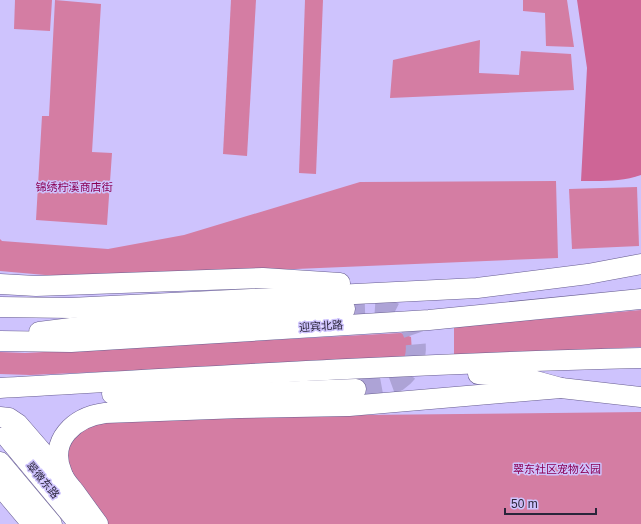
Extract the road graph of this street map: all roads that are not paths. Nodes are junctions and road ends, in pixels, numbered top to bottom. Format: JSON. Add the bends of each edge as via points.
{"nodes":[{"id":1,"x":641,"y":264,"type":"edge"},
{"id":2,"x":588,"y":274,"type":"junction"},
{"id":3,"x":0,"y":284,"type":"edge"},
{"id":4,"x":427,"y":290,"type":"junction"},
{"id":5,"x":641,"y":299,"type":"edge"},
{"id":6,"x":0,"y":307,"type":"edge"},
{"id":7,"x":345,"y":309,"type":"tunnel mouth"},
{"id":8,"x":0,"y":313,"type":"edge"},
{"id":9,"x":132,"y":320,"type":"junction"},
{"id":10,"x":395,"y":322,"type":"junction"},
{"id":11,"x":0,"y":337,"type":"edge"},
{"id":12,"x":0,"y":341,"type":"edge"},
{"id":13,"x":641,"y":358,"type":"edge"},
{"id":14,"x":320,"y":370,"type":"junction"},
{"id":15,"x":562,"y":388,"type":"junction"},
{"id":16,"x":0,"y":389,"type":"edge"},
{"id":17,"x":356,"y":389,"type":"tunnel mouth"},
{"id":18,"x":188,"y":396,"type":"junction"},
{"id":19,"x":641,"y":397,"type":"edge"},
{"id":20,"x":0,"y":417,"type":"edge"},
{"id":21,"x":6,"y":436,"type":"dead end"},
{"id":22,"x":61,"y":441,"type":"junction"},
{"id":23,"x":0,"y":462,"type":"edge"},
{"id":24,"x":62,"y":476,"type":"junction"},
{"id":25,"x":0,"y":486,"type":"edge"},
{"id":26,"x":32,"y":524,"type":"edge"},
{"id":27,"x":52,"y":524,"type":"edge"},
{"id":28,"x":79,"y":524,"type":"edge"},
{"id":29,"x":98,"y":524,"type":"edge"}],
"edges":[{"from":1,"to":2,"type":"main road"},
{"from":2,"to":4,"type":"main road","via":[[477,288]]},
{"from":2,"to":10,"type":"main road","via":[[422,312]]},
{"from":3,"to":4,"type":"main road","via":[[36,286],[263,278]]},
{"from":4,"to":6,"type":"main road","via":[[70,308]]},
{"from":5,"to":10,"type":"main road","name":"迎宾北路"},
{"from":7,"to":9,"type":"main road"},
{"from":8,"to":9,"type":"main road","via":[[54,320]]},
{"from":9,"to":11,"type":"main road"},
{"from":10,"to":12,"type":"main road","name":"迎宾北路","via":[[71,342]]},
{"from":13,"to":14,"type":"main road","via":[[527,360]]},
{"from":14,"to":15,"type":"main road","via":[[475,373],[513,377]]},
{"from":14,"to":16,"type":"main road"},
{"from":15,"to":19,"type":"main road"},
{"from":15,"to":22,"type":"main road","via":[[349,406],[105,413],[83,419],[69,429]]},
{"from":16,"to":18,"type":"main road","via":[[26,394]]},
{"from":17,"to":18,"type":"main road"},
{"from":18,"to":22,"type":"main road","via":[[92,406],[70,418],[64,427]]},
{"from":20,"to":24,"type":"main road","via":[[9,418],[18,424]]},
{"from":21,"to":28,"type":"main road","name":"翠微东路"},
{"from":22,"to":24,"type":"main road","via":[[58,460]]},
{"from":23,"to":27,"type":"main road","name":"翠微东路"},
{"from":24,"to":29,"type":"main road"},
{"from":25,"to":26,"type":"main road"}]}
